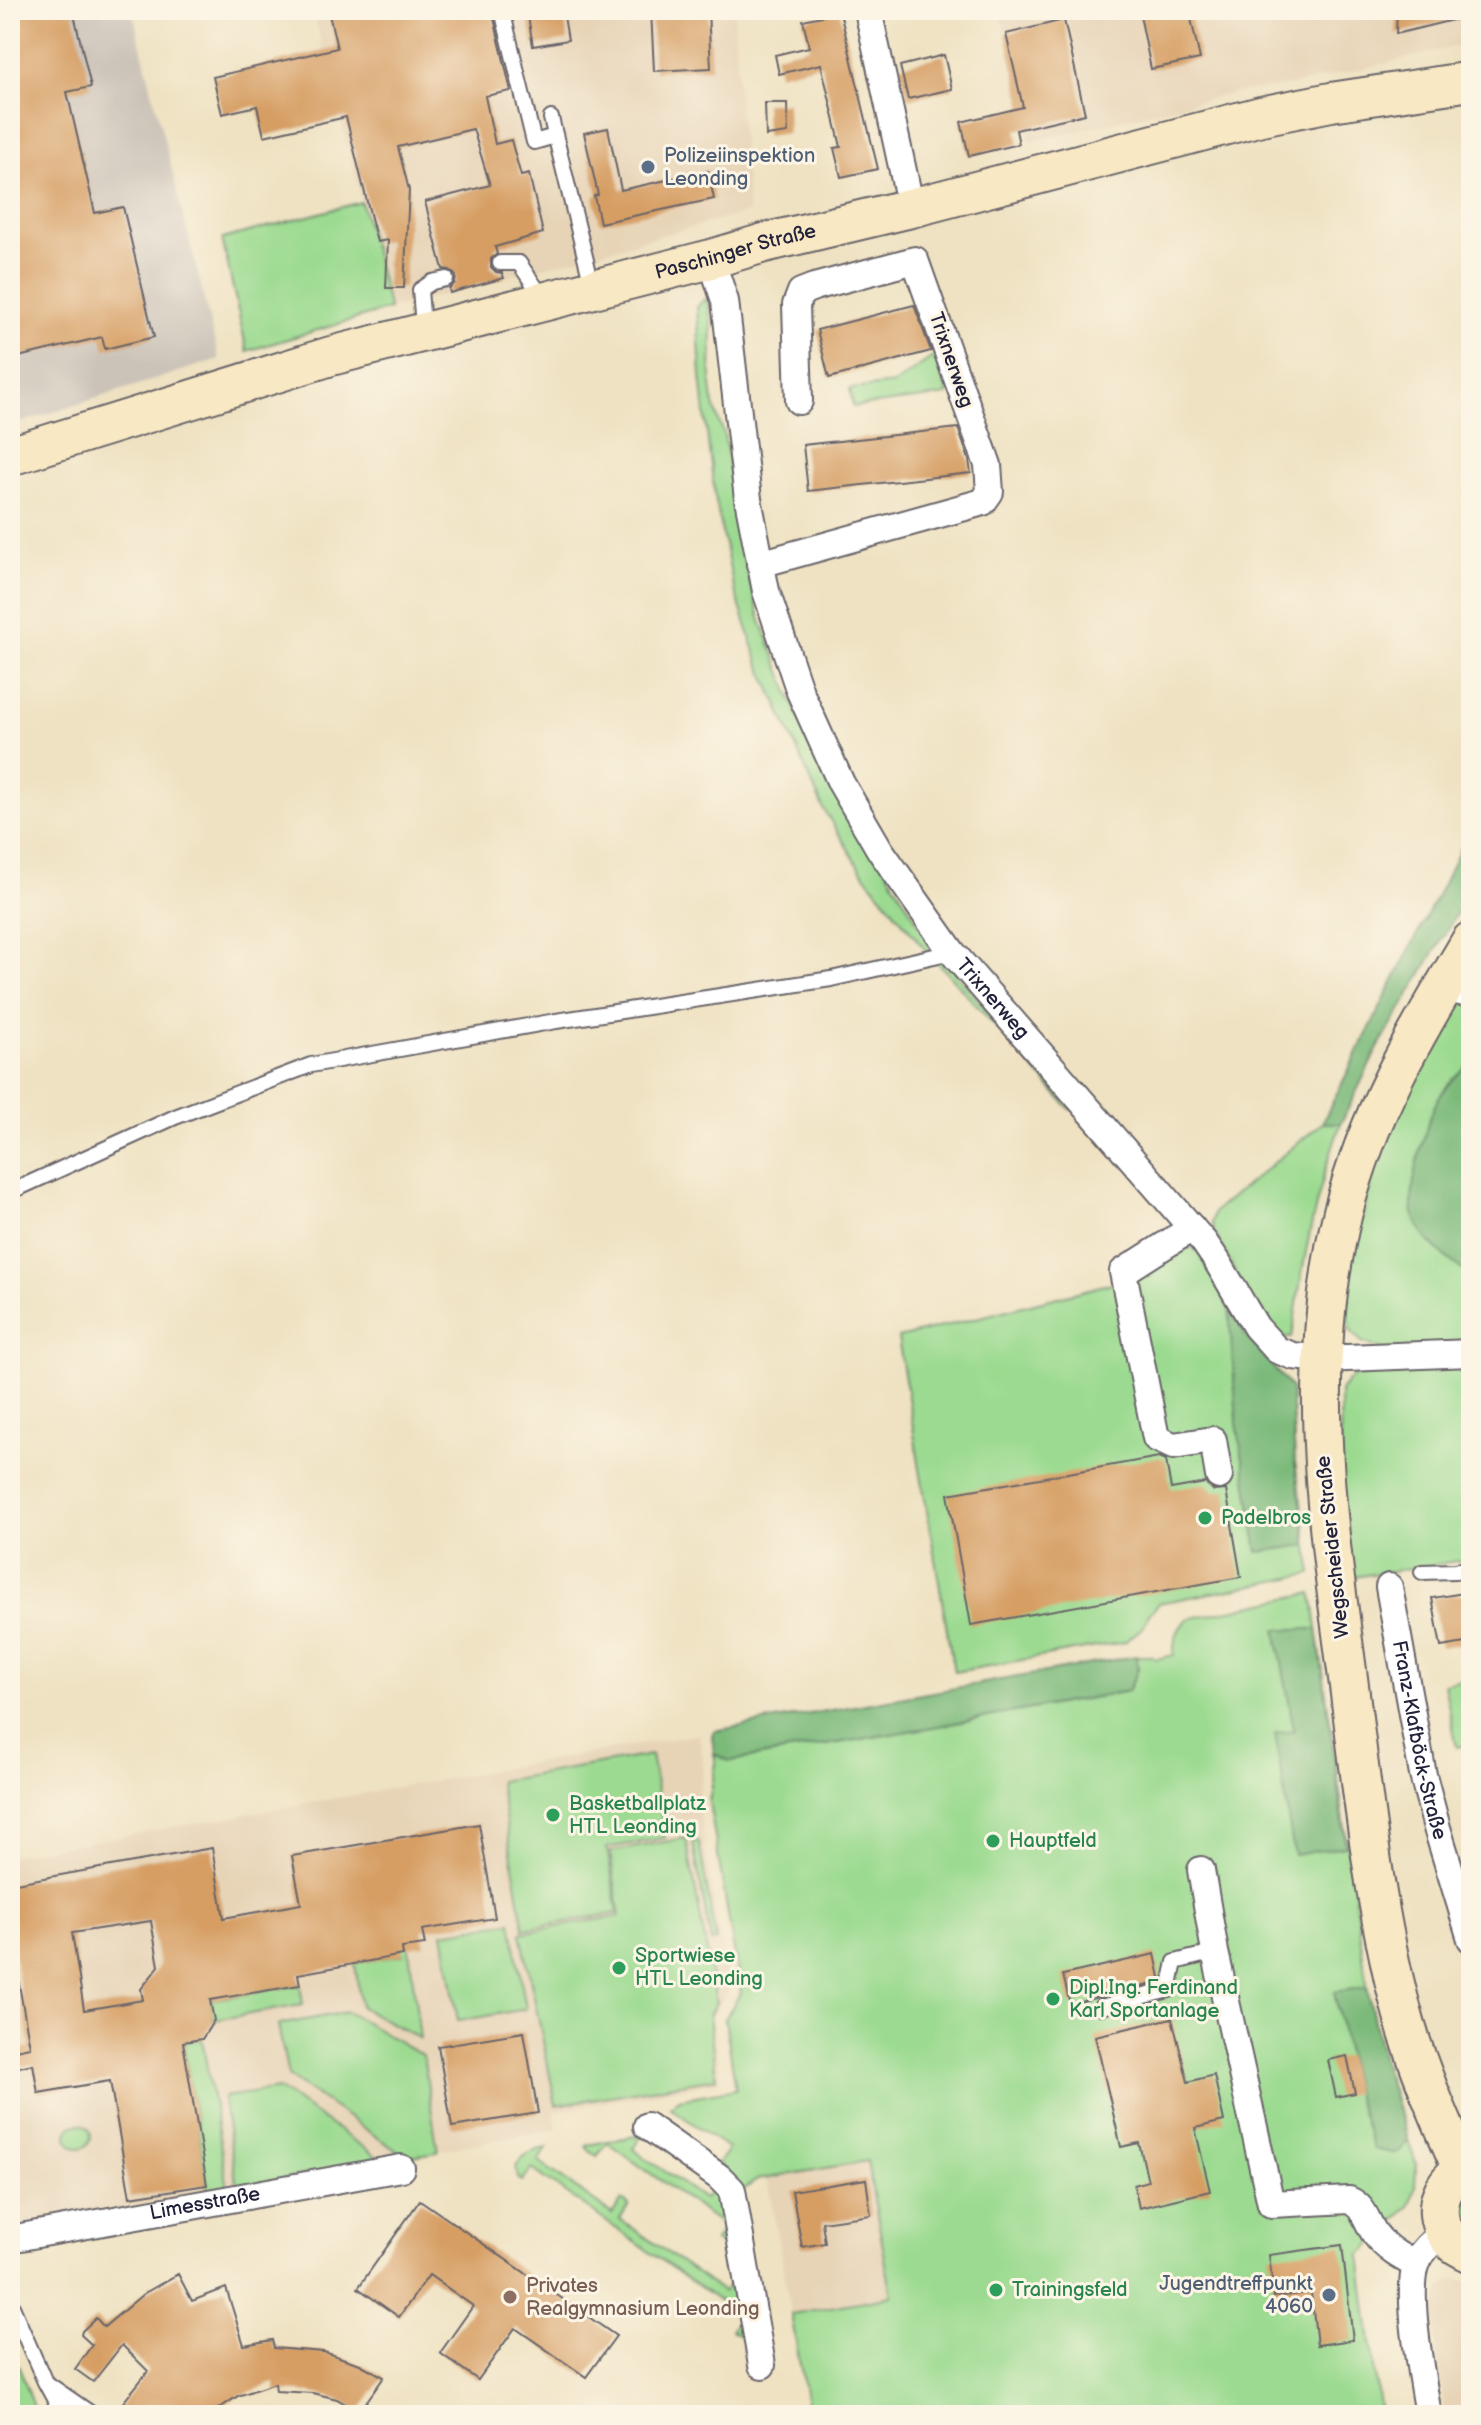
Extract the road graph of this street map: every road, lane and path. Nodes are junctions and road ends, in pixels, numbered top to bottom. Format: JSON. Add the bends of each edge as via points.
{"nodes":[{"id":1,"x":502,"y":10,"type":"edge"},
{"id":2,"x":868,"y":10,"type":"edge"},
{"id":3,"x":1471,"y":81,"type":"edge"},
{"id":4,"x":551,"y":118,"type":"dead end"},
{"id":5,"x":555,"y":136,"type":"junction"},
{"id":6,"x":911,"y":208,"type":"junction"},
{"id":7,"x":711,"y":259,"type":"junction"},
{"id":8,"x":500,"y":263,"type":"dead end"},
{"id":9,"x":446,"y":279,"type":"dead end"},
{"id":10,"x":594,"y":289,"type":"junction"},
{"id":11,"x":545,"y":302,"type":"junction"},
{"id":12,"x":426,"y":331,"type":"junction"},
{"id":13,"x":799,"y":401,"type":"dead end"},
{"id":14,"x":10,"y":456,"type":"edge"},
{"id":15,"x":760,"y":564,"type":"junction"},
{"id":16,"x":1471,"y":941,"type":"edge"},
{"id":17,"x":952,"y":952,"type":"junction"},
{"id":18,"x":1456,"y":995,"type":"edge"},
{"id":19,"x":10,"y":1192,"type":"edge"},
{"id":20,"x":1192,"y":1228,"type":"junction"},
{"id":21,"x":1471,"y":1353,"type":"edge"},
{"id":22,"x":1322,"y":1359,"type":"junction"},
{"id":23,"x":1219,"y":1476,"type":"dead end"},
{"id":24,"x":1471,"y":1568,"type":"edge"},
{"id":25,"x":1422,"y":1572,"type":"dead end"},
{"id":26,"x":1389,"y":1587,"type":"dead end"},
{"id":27,"x":1201,"y":1870,"type":"dead end"},
{"id":28,"x":1471,"y":1939,"type":"edge"},
{"id":29,"x":1215,"y":1952,"type":"junction"},
{"id":30,"x":1101,"y":2007,"type":"dead end"},
{"id":31,"x":647,"y":2126,"type":"dead end"},
{"id":32,"x":401,"y":2168,"type":"dead end"},
{"id":33,"x":1466,"y":2168,"type":"edge"},
{"id":34,"x":10,"y":2239,"type":"edge"},
{"id":35,"x":1458,"y":2243,"type":"edge"},
{"id":36,"x":1416,"y":2265,"type":"junction"},
{"id":37,"x":10,"y":2302,"type":"edge"},
{"id":38,"x":762,"y":2365,"type":"dead end"},
{"id":39,"x":45,"y":2382,"type":"junction"},
{"id":40,"x":63,"y":2415,"type":"edge"},
{"id":41,"x":93,"y":2415,"type":"edge"},
{"id":42,"x":1428,"y":2415,"type":"edge"}],
"edges":[{"from":1,"to":5,"type":"lane","via":[[534,142]]},
{"from":2,"to":6,"type":"street"},
{"from":3,"to":6,"type":"street","name":"Paschinger Straße","via":[[1261,116]]},
{"from":4,"to":5,"type":"lane"},
{"from":5,"to":10,"type":"lane"},
{"from":6,"to":7,"type":"street","name":"Paschinger Straße"},
{"from":7,"to":10,"type":"street","name":"Paschinger Straße"},
{"from":7,"to":15,"type":"street","name":"Trixnerweg","via":[[725,301]]},
{"from":8,"to":11,"type":"lane","via":[[519,263]]},
{"from":9,"to":12,"type":"lane","via":[[420,290]]},
{"from":10,"to":11,"type":"street","name":"Paschinger Straße"},
{"from":11,"to":12,"type":"street","name":"Paschinger Straße"},
{"from":12,"to":14,"type":"street","name":"Paschinger Straße"},
{"from":13,"to":15,"type":"street","name":"Trixnerweg","via":[[796,305],[801,292],[915,260],[988,465],[990,492],[983,502]]},
{"from":15,"to":17,"type":"street","name":"Trixnerweg","via":[[786,658],[841,783],[880,850]]},
{"from":16,"to":18,"type":"street","name":"Wegscheider Straße"},
{"from":17,"to":19,"type":"lane","via":[[831,979],[311,1065],[175,1117]]},
{"from":17,"to":20,"type":"street","name":"Trixnerweg"},
{"from":18,"to":22,"type":"street","name":"Wegscheider Straße","via":[[1414,1037],[1359,1159],[1334,1255]]},
{"from":20,"to":22,"type":"street","name":"Trixnerweg","via":[[1264,1337],[1277,1350]]},
{"from":20,"to":23,"type":"street","via":[[1123,1272],[1156,1438],[1173,1446],[1213,1440]]},
{"from":21,"to":22,"type":"street","name":"Trixnerweg"},
{"from":22,"to":33,"type":"street","name":"Wegscheider Straße","via":[[1331,1552],[1381,1915],[1406,2025],[1427,2086]]},
{"from":24,"to":25,"type":"lane"},
{"from":26,"to":28,"type":"street","name":"Franz-Klafböck-Straße","via":[[1423,1775]]},
{"from":27,"to":29,"type":"street"},
{"from":29,"to":30,"type":"lane","via":[[1175,1962],[1169,1990]]},
{"from":29,"to":36,"type":"street","via":[[1271,2204],[1359,2204],[1377,2237]]},
{"from":31,"to":38,"type":"street","via":[[732,2190]]},
{"from":32,"to":34,"type":"street","name":"Limesstraße"},
{"from":33,"to":35,"type":"street","name":"Wegscheider Straße","via":[[1442,2191],[1439,2207],[1440,2221]]},
{"from":35,"to":36,"type":"street","via":[[1433,2241]]},
{"from":36,"to":42,"type":"street","via":[[1413,2293]]},
{"from":37,"to":39,"type":"lane"},
{"from":39,"to":40,"type":"lane"},
{"from":39,"to":41,"type":"lane"}]}
